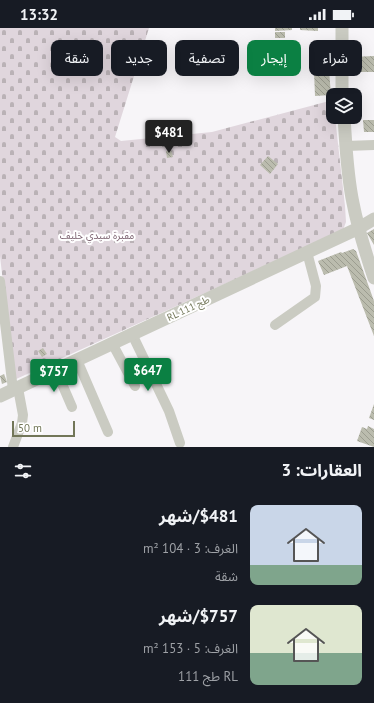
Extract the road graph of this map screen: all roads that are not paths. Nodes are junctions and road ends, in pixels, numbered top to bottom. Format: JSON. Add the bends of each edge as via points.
{"nodes":[{"id":1,"x":342,"y":28,"type":"edge"},
{"id":2,"x":342,"y":88,"type":"edge"},
{"id":3,"x":344,"y":124,"type":"edge"},
{"id":4,"x":374,"y":145,"type":"edge"},
{"id":5,"x":346,"y":146,"type":"junction"},
{"id":6,"x":374,"y":219,"type":"edge"},
{"id":7,"x":359,"y":228,"type":"junction"},
{"id":8,"x":307,"y":252,"type":"junction"},
{"id":9,"x":374,"y":278,"type":"edge"},
{"id":10,"x":0,"y":281,"type":"edge"},
{"id":11,"x":3,"y":322,"type":"edge"},
{"id":12,"x":275,"y":325,"type":"dead end"},
{"id":13,"x":132,"y":334,"type":"junction"},
{"id":14,"x":3,"y":338,"type":"edge"},
{"id":15,"x":112,"y":344,"type":"junction"},
{"id":16,"x":78,"y":360,"type":"junction"},
{"id":17,"x":56,"y":370,"type":"junction"},
{"id":18,"x":134,"y":386,"type":"dead end"},
{"id":19,"x":15,"y":389,"type":"junction"},
{"id":20,"x":0,"y":396,"type":"edge"},
{"id":21,"x":72,"y":408,"type":"dead end"},
{"id":22,"x":108,"y":432,"type":"dead end"},
{"id":23,"x":180,"y":443,"type":"dead end"},
{"id":24,"x":13,"y":447,"type":"edge"}],
"edges":[{"from":1,"to":2,"type":"street"},
{"from":3,"to":5,"type":"street"},
{"from":4,"to":5,"type":"street"},
{"from":5,"to":7,"type":"street","via":[[353,203]]},
{"from":6,"to":7,"type":"street","name":"RL طج 111"},
{"from":7,"to":8,"type":"street","name":"RL طج 111"},
{"from":7,"to":9,"type":"street"},
{"from":8,"to":12,"type":"street","via":[[316,286],[315,297]]},
{"from":8,"to":13,"type":"street","name":"RL طج 111"},
{"from":10,"to":11,"type":"street"},
{"from":11,"to":14,"type":"street"},
{"from":13,"to":15,"type":"street","name":"RL طج 111"},
{"from":13,"to":23,"type":"street","via":[[169,411]]},
{"from":14,"to":19,"type":"street"},
{"from":15,"to":16,"type":"street","name":"RL طج 111"},
{"from":15,"to":18,"type":"street"},
{"from":16,"to":17,"type":"street","name":"RL طج 111"},
{"from":16,"to":22,"type":"street"},
{"from":17,"to":19,"type":"street","name":"RL طج 111"},
{"from":17,"to":21,"type":"street"},
{"from":19,"to":20,"type":"street","name":"RL طج 111"},
{"from":19,"to":24,"type":"street","via":[[23,415]]}]}
